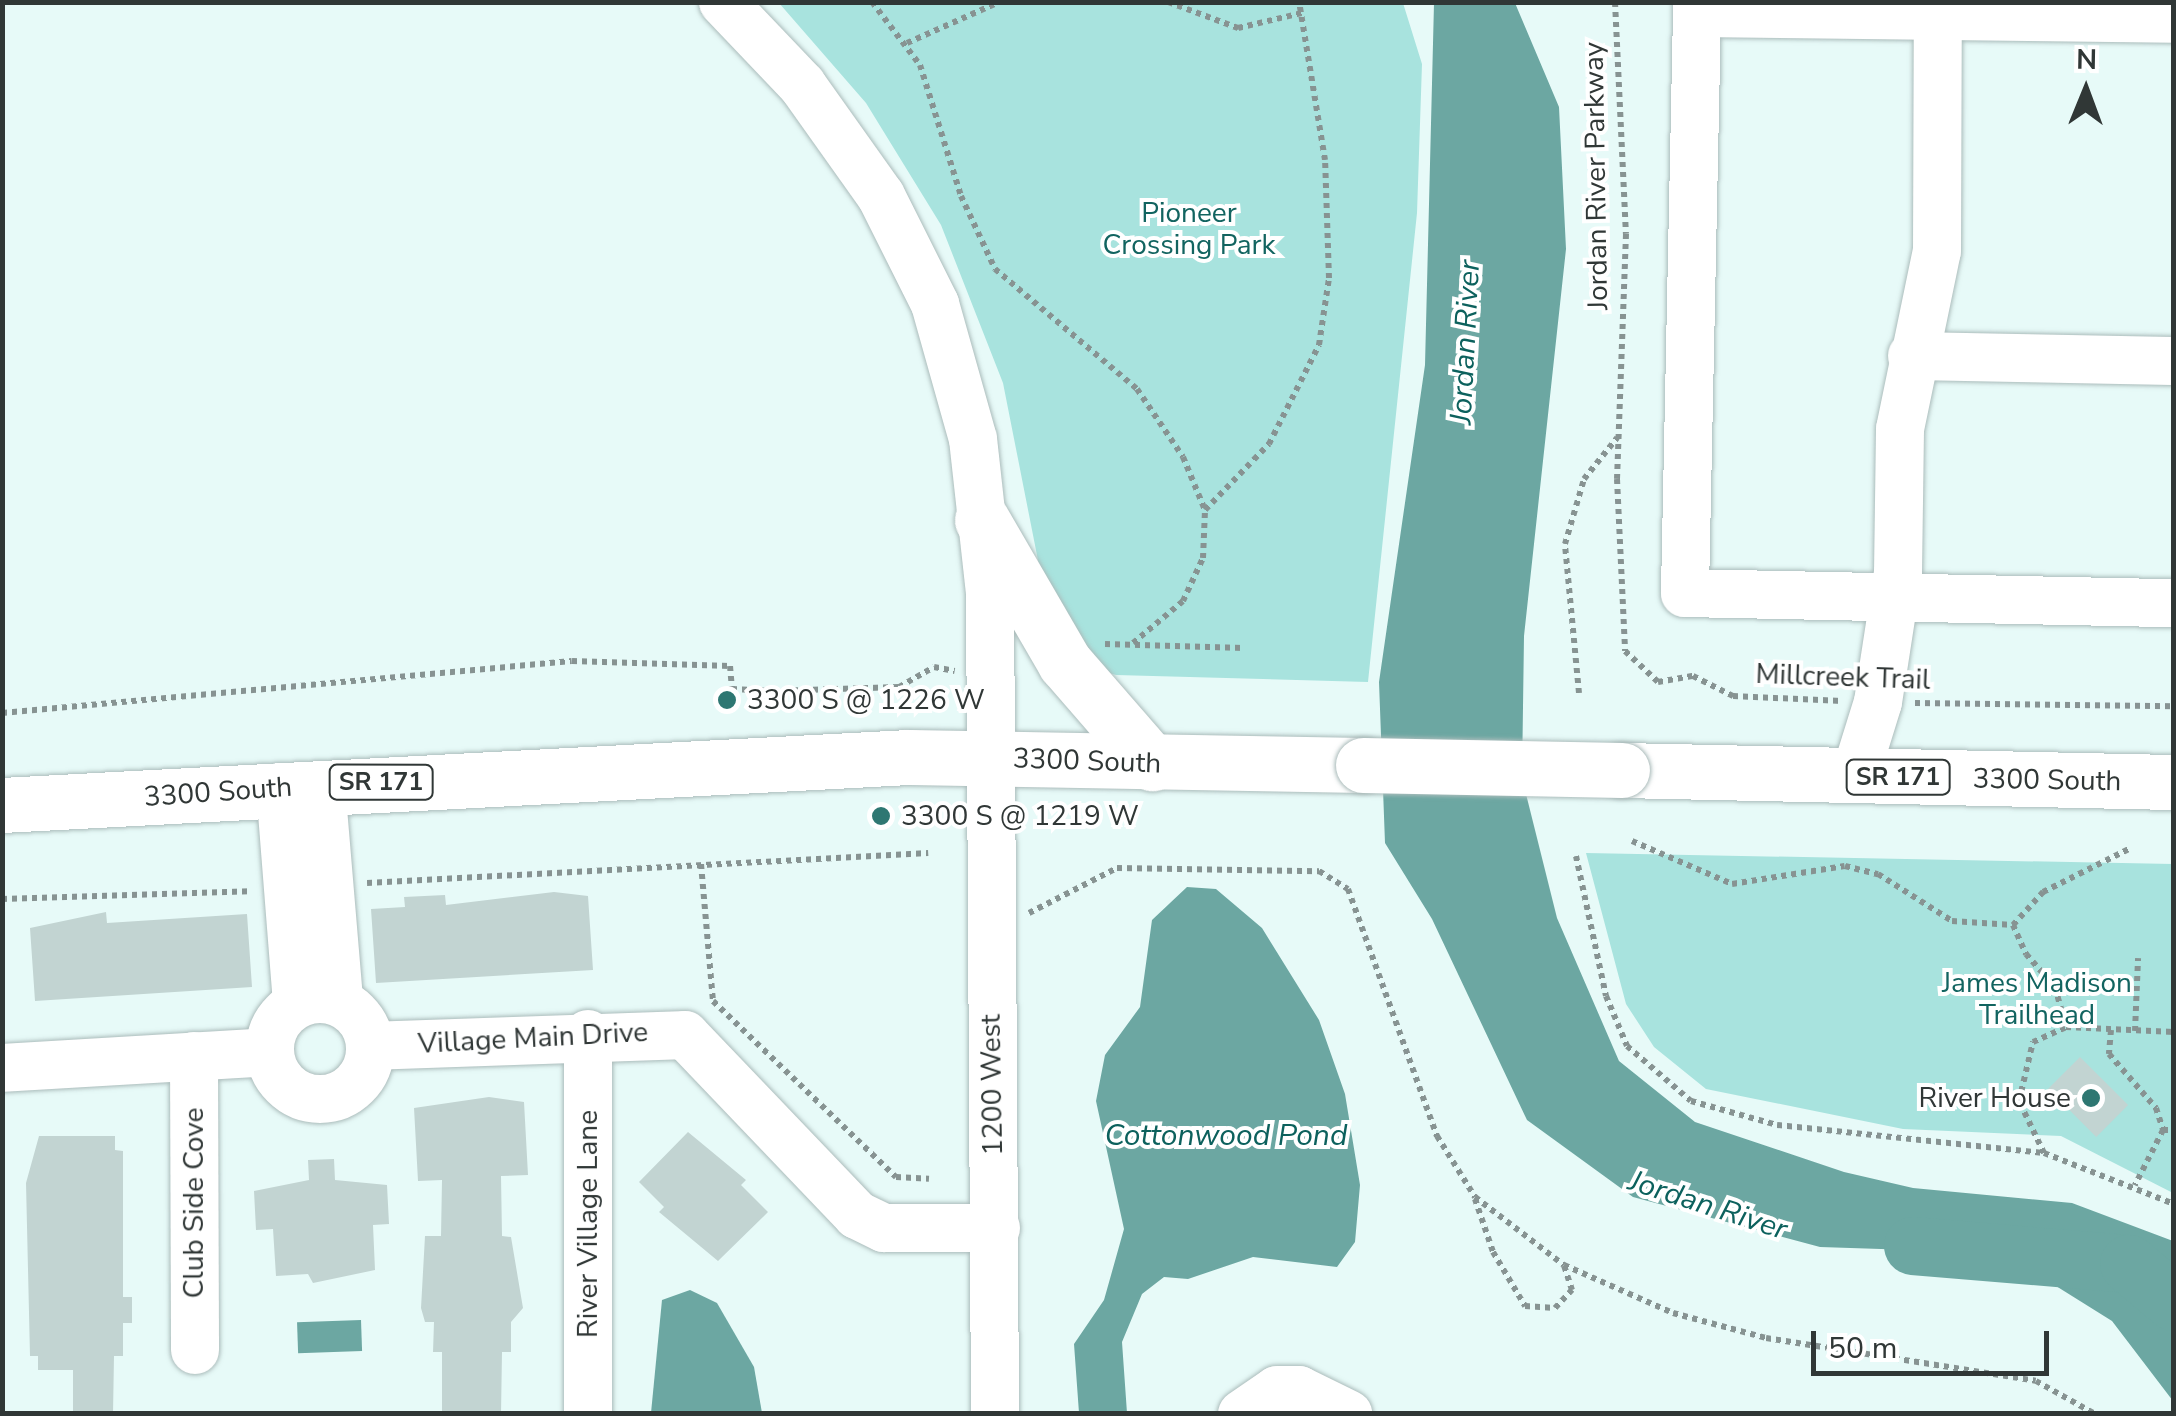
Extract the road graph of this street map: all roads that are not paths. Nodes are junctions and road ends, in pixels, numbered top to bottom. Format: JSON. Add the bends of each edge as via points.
{"nodes":[{"id":1,"x":723,"y":2,"type":"edge"},
{"id":2,"x":1697,"y":8,"type":"edge"},
{"id":3,"x":1938,"y":10,"type":"edge"},
{"id":4,"x":2174,"y":19,"type":"edge"},
{"id":5,"x":1912,"y":356,"type":"junction"},
{"id":6,"x":2174,"y":361,"type":"edge"},
{"id":7,"x":982,"y":520,"type":"junction"},
{"id":8,"x":1894,"y":598,"type":"junction"},
{"id":9,"x":2174,"y":602,"type":"edge"},
{"id":10,"x":990,"y":757,"type":"junction"},
{"id":11,"x":1152,"y":764,"type":"junction"},
{"id":12,"x":1855,"y":776,"type":"junction"},
{"id":13,"x":2174,"y":782,"type":"edge"},
{"id":14,"x":300,"y":786,"type":"junction"},
{"id":15,"x":2,"y":806,"type":"edge"},
{"id":16,"x":318,"y":1002,"type":"junction"},
{"id":17,"x":588,"y":1034,"type":"junction"},
{"id":18,"x":370,"y":1046,"type":"junction"},
{"id":19,"x":269,"y":1052,"type":"junction"},
{"id":20,"x":194,"y":1056,"type":"junction"},
{"id":21,"x":2,"y":1068,"type":"edge"},
{"id":22,"x":996,"y":1228,"type":"junction"},
{"id":23,"x":194,"y":1350,"type":"dead end"},
{"id":24,"x":1250,"y":1406,"type":"edge"},
{"id":25,"x":588,"y":1414,"type":"edge"},
{"id":26,"x":994,"y":1414,"type":"edge"},
{"id":27,"x":1348,"y":1414,"type":"edge"}],
"edges":[{"from":1,"to":7,"type":"street","name":"1200 West","via":[[822,110],[910,249],[955,361]]},
{"from":2,"to":3,"type":"street"},
{"from":2,"to":8,"type":"street","via":[[1685,593]]},
{"from":3,"to":4,"type":"street"},
{"from":3,"to":5,"type":"street","via":[[1937,251]]},
{"from":5,"to":6,"type":"street"},
{"from":5,"to":8,"type":"street","via":[[1900,429]]},
{"from":7,"to":10,"type":"street","name":"1200 West"},
{"from":7,"to":11,"type":"main road","via":[[1050,642]]},
{"from":8,"to":9,"type":"street"},
{"from":8,"to":12,"type":"street","via":[[1878,702]]},
{"from":10,"to":11,"type":"main road","name":"3300 South","number":"SR 171"},
{"from":10,"to":14,"type":"main road","name":"3300 South","number":"SR 171"},
{"from":10,"to":22,"type":"street","name":"1200 West"},
{"from":11,"to":12,"type":"main road","name":"3300 South","number":"SR 171","bridge":true},
{"from":12,"to":13,"type":"main road","name":"3300 South","number":"SR 171"},
{"from":14,"to":15,"type":"main road","name":"3300 South","number":"SR 171"},
{"from":14,"to":16,"type":"street"},
{"from":16,"to":18,"type":"street","via":[[366,1028]]},
{"from":16,"to":19,"type":"street","via":[[272,1032]]},
{"from":17,"to":18,"type":"street","name":"Village Main Drive"},
{"from":17,"to":22,"type":"street","name":"Village Main Drive","via":[[686,1036],[856,1215],[884,1228]]},
{"from":17,"to":25,"type":"street","name":"River Village Lane"},
{"from":18,"to":19,"type":"street","via":[[360,1079],[332,1098],[283,1084]]},
{"from":19,"to":20,"type":"street"},
{"from":20,"to":21,"type":"street"},
{"from":20,"to":23,"type":"street","name":"Club Side Cove"},
{"from":22,"to":26,"type":"street","name":"1200 West"},
{"from":24,"to":27,"type":"street","via":[[1299,1390]]}]}
